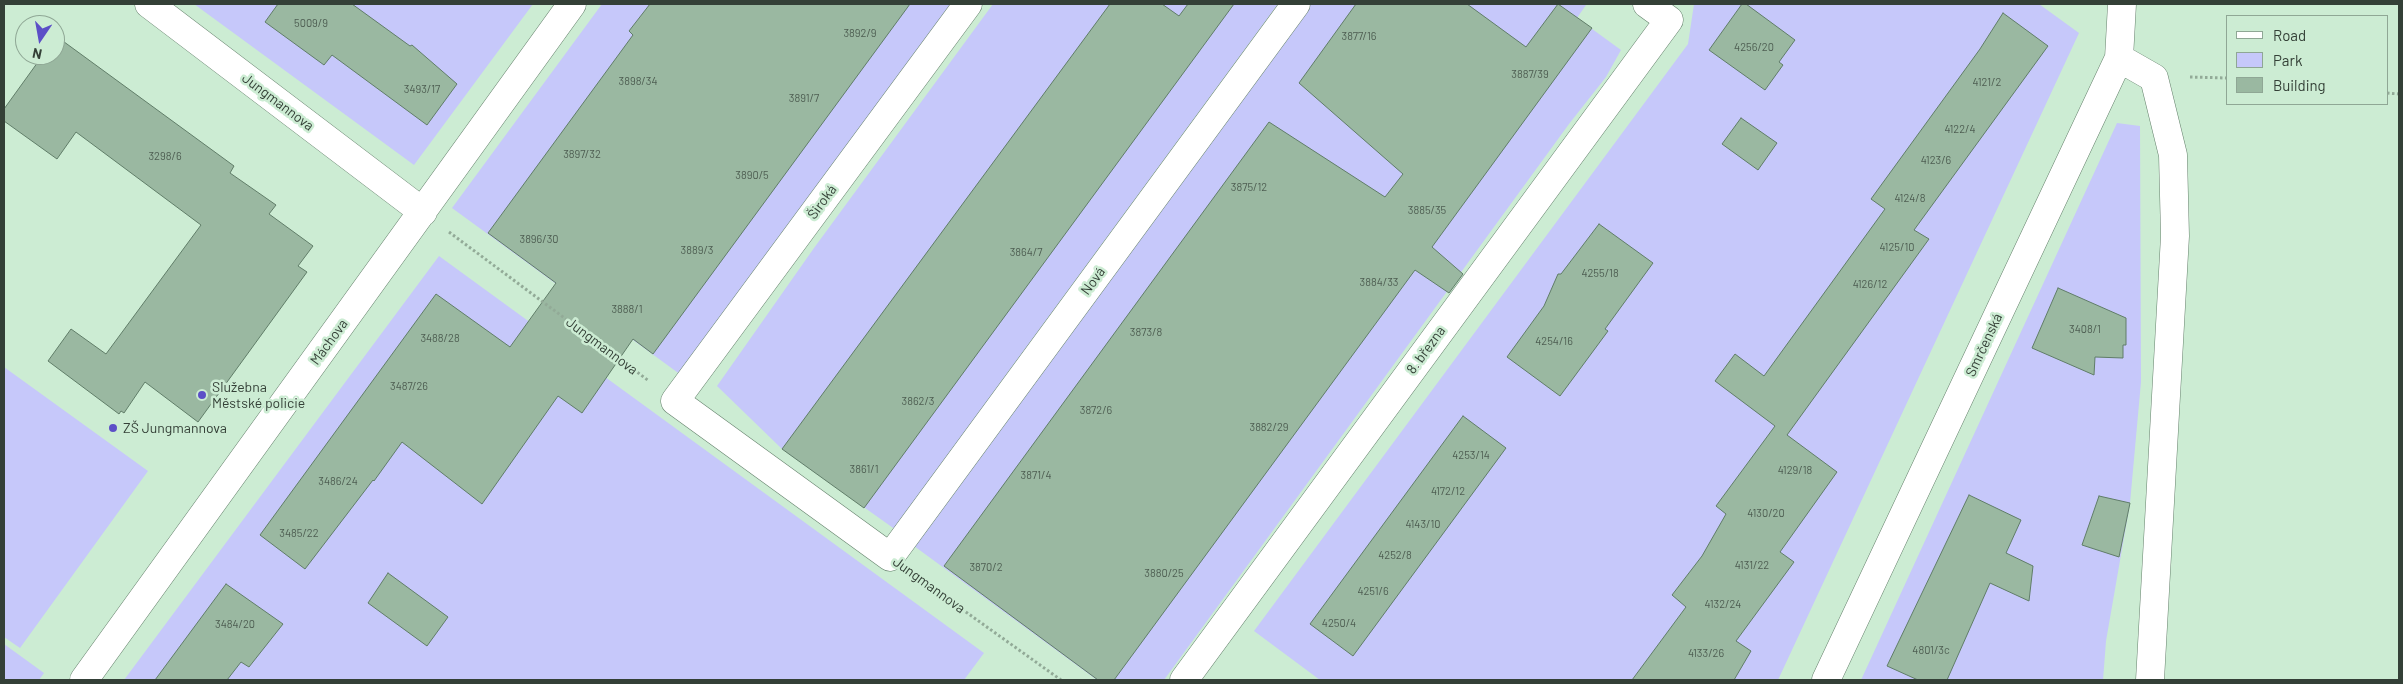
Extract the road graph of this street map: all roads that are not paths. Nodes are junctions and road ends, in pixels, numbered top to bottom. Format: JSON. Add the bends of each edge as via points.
{"nodes":[{"id":1,"x":149,"y":4,"type":"edge"},
{"id":2,"x":572,"y":4,"type":"edge"},
{"id":3,"x":968,"y":4,"type":"edge"},
{"id":4,"x":1296,"y":4,"type":"edge"},
{"id":5,"x":1647,"y":4,"type":"edge"},
{"id":6,"x":2122,"y":4,"type":"edge"},
{"id":7,"x":2119,"y":58,"type":"junction"},
{"id":8,"x":423,"y":212,"type":"junction"},
{"id":9,"x":675,"y":401,"type":"joint"},
{"id":10,"x":890,"y":557,"type":"joint"},
{"id":11,"x":84,"y":680,"type":"edge"},
{"id":12,"x":1184,"y":680,"type":"edge"},
{"id":13,"x":1826,"y":680,"type":"edge"},
{"id":14,"x":2150,"y":680,"type":"edge"}],
"edges":[{"from":1,"to":8,"type":"street","name":"Jungmannova"},
{"from":2,"to":8,"type":"street","name":"Máchova"},
{"from":3,"to":9,"type":"street","name":"Široká"},
{"from":4,"to":10,"type":"street","name":"Nová"},
{"from":5,"to":12,"type":"street","name":"8. března","via":[[1669,20]]},
{"from":6,"to":7,"type":"street","name":"Smrčenská"},
{"from":7,"to":13,"type":"street","name":"Smrčenská"},
{"from":7,"to":14,"type":"street","via":[[2154,78],[2173,155],[2175,236]]},
{"from":8,"to":11,"type":"street","name":"Máchova"},
{"from":9,"to":10,"type":"street","name":"Jungmannova"}]}
